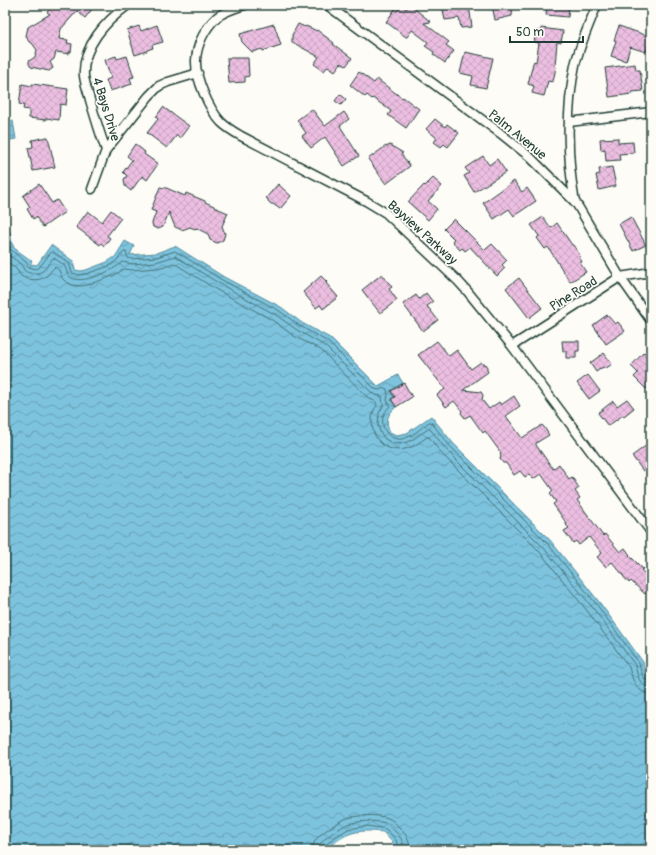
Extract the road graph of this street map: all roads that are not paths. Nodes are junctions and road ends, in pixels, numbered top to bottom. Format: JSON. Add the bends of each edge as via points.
{"nodes":[{"id":1,"x":128,"y":5,"type":"edge"},
{"id":2,"x":245,"y":5,"type":"edge"},
{"id":3,"x":327,"y":5,"type":"edge"},
{"id":4,"x":597,"y":5,"type":"edge"},
{"id":5,"x":198,"y":73,"type":"junction"},
{"id":6,"x":651,"y":112,"type":"edge"},
{"id":7,"x":569,"y":122,"type":"junction"},
{"id":8,"x":106,"y":150,"type":"junction"},
{"id":9,"x":92,"y":189,"type":"dead end"},
{"id":10,"x":576,"y":203,"type":"junction"},
{"id":11,"x":651,"y":272,"type":"edge"},
{"id":12,"x":620,"y":277,"type":"junction"},
{"id":13,"x":651,"y":321,"type":"edge"},
{"id":14,"x":512,"y":346,"type":"junction"},
{"id":15,"x":651,"y":532,"type":"edge"}],
"edges":[{"from":1,"to":8,"type":"street","name":"4 Bays Drive","via":[[101,30],[85,59],[86,85]]},
{"from":2,"to":5,"type":"street","name":"Bayview Parkway","via":[[226,11],[210,23],[198,49]]},
{"from":3,"to":10,"type":"street","name":"Palm Avenue","via":[[500,132],[530,157]]},
{"from":4,"to":7,"type":"street","via":[[575,64]]},
{"from":5,"to":8,"type":"street","name":"4 Bays Drive","via":[[168,82],[152,92]]},
{"from":5,"to":14,"type":"street","name":"Bayview Parkway","via":[[213,112],[229,128],[386,213],[458,281]]},
{"from":6,"to":7,"type":"street"},
{"from":7,"to":10,"type":"street","via":[[570,166]]},
{"from":8,"to":9,"type":"street"},
{"from":10,"to":12,"type":"street","name":"Palm Avenue"},
{"from":11,"to":12,"type":"street","name":"Pine Road"},
{"from":12,"to":13,"type":"street","name":"Palm Avenue"},
{"from":12,"to":14,"type":"street","name":"Pine Road"},
{"from":14,"to":15,"type":"street","name":"Bayview Parkway"}]}
